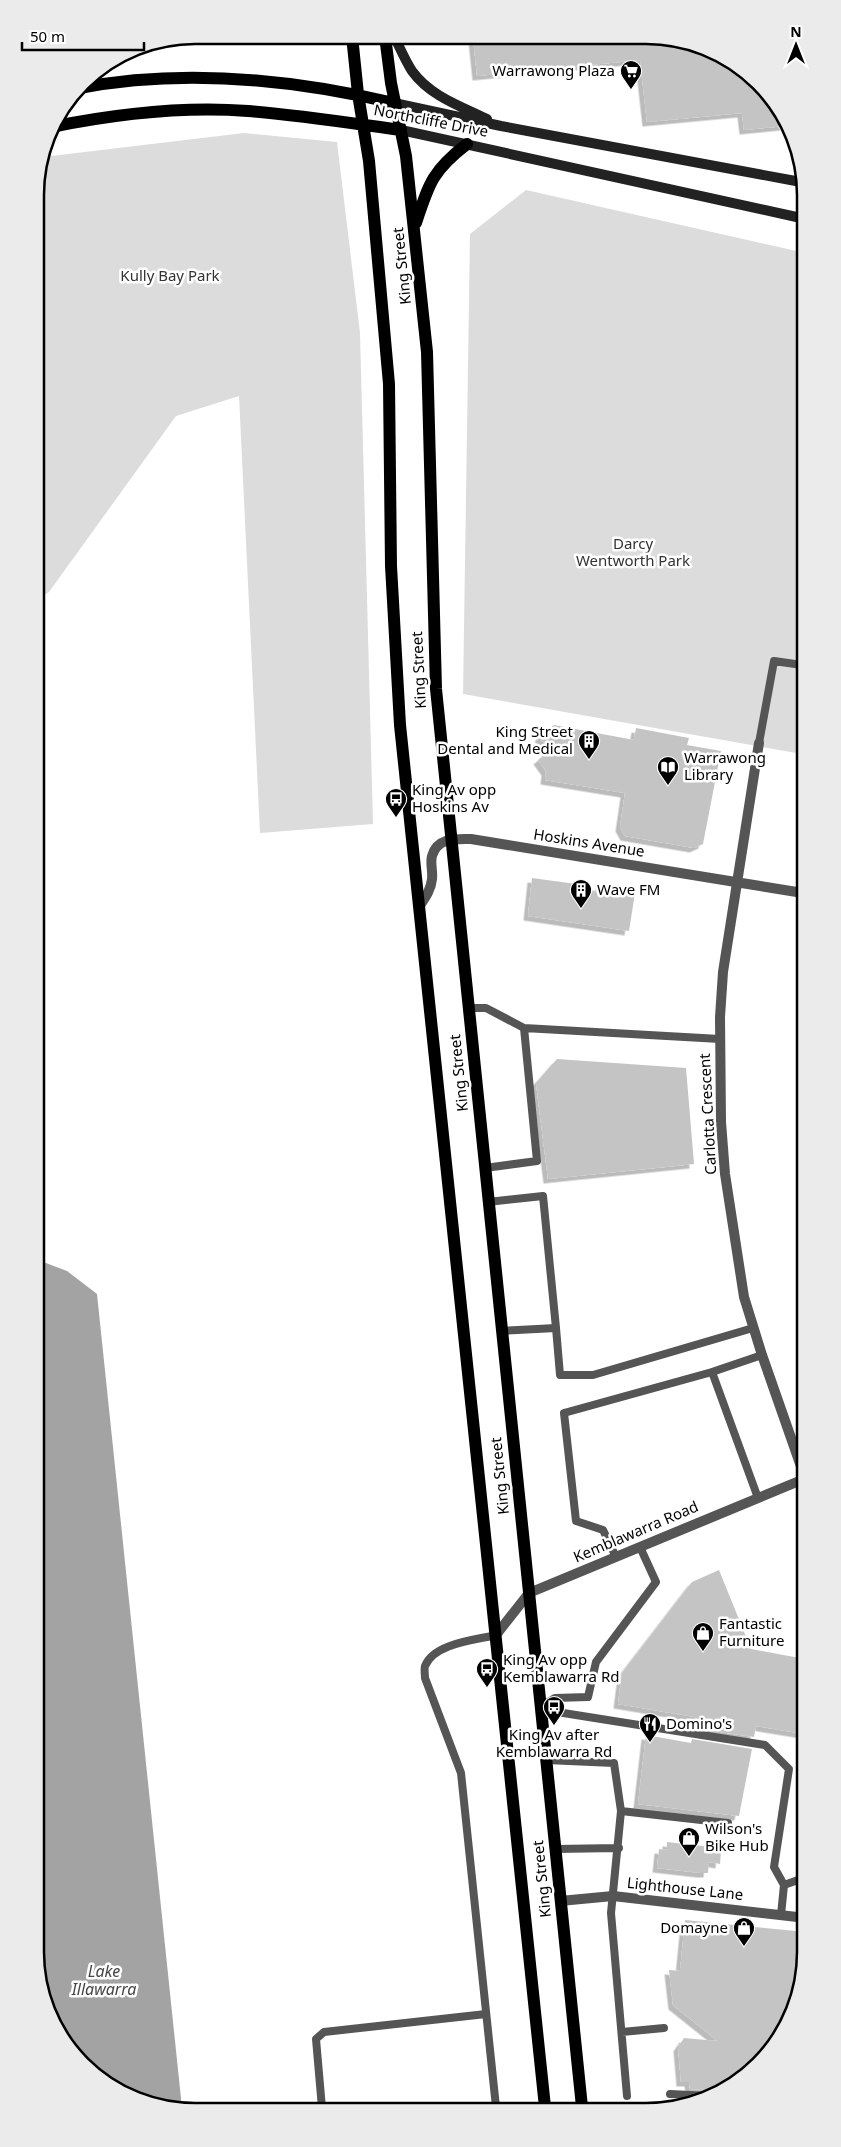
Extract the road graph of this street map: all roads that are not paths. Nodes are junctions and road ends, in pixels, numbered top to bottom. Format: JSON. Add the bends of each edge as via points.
{"nodes":[{"id":1,"x":353,"y":44,"type":"edge"},
{"id":2,"x":386,"y":44,"type":"edge"},
{"id":3,"x":398,"y":44,"type":"edge"},
{"id":4,"x":90,"y":86,"type":"edge"},
{"id":5,"x":358,"y":94,"type":"junction"},
{"id":6,"x":394,"y":102,"type":"junction"},
{"id":7,"x":363,"y":124,"type":"junction"},
{"id":8,"x":60,"y":126,"type":"edge"},
{"id":9,"x":501,"y":126,"type":"junction"},
{"id":10,"x":400,"y":130,"type":"junction"},
{"id":11,"x":467,"y":144,"type":"junction"},
{"id":12,"x":796,"y":181,"type":"edge"},
{"id":13,"x":797,"y":217,"type":"edge"},
{"id":14,"x":415,"y":227,"type":"junction"},
{"id":15,"x":797,"y":665,"type":"edge"},
{"id":16,"x":760,"y":743,"type":"joint"},
{"id":17,"x":451,"y":839,"type":"junction"},
{"id":18,"x":736,"y":882,"type":"junction"},
{"id":19,"x":797,"y":892,"type":"edge"},
{"id":20,"x":419,"y":907,"type":"junction"},
{"id":21,"x":469,"y":1008,"type":"junction"},
{"id":22,"x":524,"y":1028,"type":"junction"},
{"id":23,"x":720,"y":1039,"type":"junction"},
{"id":24,"x":485,"y":1168,"type":"junction"},
{"id":25,"x":488,"y":1202,"type":"junction"},
{"id":26,"x":556,"y":1328,"type":"junction"},
{"id":27,"x":753,"y":1328,"type":"junction"},
{"id":28,"x":502,"y":1332,"type":"junction"},
{"id":29,"x":762,"y":1355,"type":"junction"},
{"id":30,"x":712,"y":1372,"type":"junction"},
{"id":31,"x":797,"y":1455,"type":"edge"},
{"id":32,"x":797,"y":1482,"type":"edge"},
{"id":33,"x":758,"y":1498,"type":"junction"},
{"id":34,"x":640,"y":1547,"type":"junction"},
{"id":35,"x":616,"y":1557,"type":"junction"},
{"id":36,"x":529,"y":1593,"type":"junction"},
{"id":37,"x":496,"y":1635,"type":"junction"},
{"id":38,"x":540,"y":1707,"type":"junction"},
{"id":39,"x":546,"y":1760,"type":"junction"},
{"id":40,"x":621,"y":1811,"type":"junction"},
{"id":41,"x":728,"y":1823,"type":"dead end"},
{"id":42,"x":619,"y":1848,"type":"junction"},
{"id":43,"x":555,"y":1849,"type":"junction"},
{"id":44,"x":797,"y":1880,"type":"edge"},
{"id":45,"x":784,"y":1885,"type":"junction"},
{"id":46,"x":613,"y":1896,"type":"junction"},
{"id":47,"x":560,"y":1901,"type":"junction"},
{"id":48,"x":781,"y":1915,"type":"junction"},
{"id":49,"x":797,"y":1917,"type":"edge"},
{"id":50,"x":486,"y":2014,"type":"junction"},
{"id":51,"x":664,"y":2028,"type":"dead end"},
{"id":52,"x":622,"y":2032,"type":"junction"},
{"id":53,"x":670,"y":2094,"type":"dead end"},
{"id":54,"x":694,"y":2095,"type":"edge"},
{"id":55,"x":628,"y":2096,"type":"dead end"},
{"id":56,"x":321,"y":2103,"type":"edge"},
{"id":57,"x":495,"y":2103,"type":"edge"},
{"id":58,"x":544,"y":2103,"type":"edge"},
{"id":59,"x":582,"y":2103,"type":"edge"}],
"edges":[{"from":1,"to":5,"type":"main road","name":"King Street"},
{"from":2,"to":6,"type":"main road","name":"King Street"},
{"from":3,"to":9,"type":"main road","via":[[412,71],[430,90]]},
{"from":4,"to":5,"type":"main road","name":"Northcliffe Drive","via":[[185,76]]},
{"from":5,"to":6,"type":"main road","name":"Northcliffe Drive"},
{"from":5,"to":7,"type":"main road","name":"King Street"},
{"from":6,"to":9,"type":"main road","name":"Northcliffe Drive"},
{"from":6,"to":10,"type":"main road","name":"King Street"},
{"from":7,"to":8,"type":"main road","name":"Northcliffe Drive","via":[[248,111],[200,110],[121,115]]},
{"from":7,"to":10,"type":"main road","name":"Northcliffe Drive"},
{"from":7,"to":20,"type":"main road","name":"King Street","via":[[389,384],[396,677]]},
{"from":9,"to":12,"type":"main road","name":"Northcliffe Drive"},
{"from":10,"to":11,"type":"main road","name":"Northcliffe Drive"},
{"from":10,"to":14,"type":"main road","name":"King Street"},
{"from":11,"to":13,"type":"main road","name":"Northcliffe Drive"},
{"from":11,"to":14,"type":"main road","via":[[432,177]]},
{"from":14,"to":17,"type":"main road","name":"King Street","via":[[430,408],[434,652]]},
{"from":15,"to":16,"type":"lane","via":[[774,661]]},
{"from":16,"to":18,"type":"street","name":"Carlotta Crescent"},
{"from":17,"to":18,"type":"street","name":"Hoskins Avenue","via":[[471,839]]},
{"from":17,"to":20,"type":"street","via":[[436,847],[432,856],[430,891]]},
{"from":17,"to":21,"type":"main road","name":"King Street"},
{"from":18,"to":19,"type":"street","name":"Hoskins Avenue"},
{"from":18,"to":23,"type":"street","name":"Carlotta Crescent","via":[[723,972]]},
{"from":20,"to":37,"type":"main road","name":"King Street"},
{"from":21,"to":22,"type":"lane","via":[[486,1008]]},
{"from":21,"to":24,"type":"main road","name":"King Street"},
{"from":22,"to":23,"type":"lane"},
{"from":22,"to":24,"type":"lane","via":[[537,1161]]},
{"from":23,"to":27,"type":"street","name":"Carlotta Crescent","via":[[725,1174],[741,1283]]},
{"from":24,"to":25,"type":"main road","name":"King Street"},
{"from":25,"to":26,"type":"lane","via":[[543,1196]]},
{"from":25,"to":28,"type":"main road","name":"King Street"},
{"from":26,"to":27,"type":"lane","via":[[560,1376],[593,1375]]},
{"from":26,"to":28,"type":"lane"},
{"from":27,"to":29,"type":"street","name":"Carlotta Crescent"},
{"from":28,"to":36,"type":"main road","name":"King Street"},
{"from":29,"to":30,"type":"lane"},
{"from":29,"to":31,"type":"street","name":"Carlotta Crescent"},
{"from":30,"to":33,"type":"lane"},
{"from":30,"to":35,"type":"lane","via":[[564,1414],[576,1521],[603,1530]]},
{"from":32,"to":33,"type":"street","name":"Kemblawarra Road"},
{"from":33,"to":34,"type":"street","name":"Kemblawarra Road"},
{"from":34,"to":35,"type":"street","name":"Kemblawarra Road"},
{"from":34,"to":38,"type":"lane","via":[[656,1582],[596,1662],[588,1697],[555,1698]]},
{"from":35,"to":36,"type":"street","name":"Kemblawarra Road"},
{"from":36,"to":37,"type":"street","name":"Kemblawarra Road"},
{"from":36,"to":38,"type":"main road","name":"King Street"},
{"from":37,"to":50,"type":"lane","via":[[444,1648],[425,1666],[425,1678],[462,1773]]},
{"from":37,"to":58,"type":"main road","name":"King Street"},
{"from":38,"to":39,"type":"main road","name":"King Street"},
{"from":38,"to":45,"type":"lane","via":[[765,1745],[789,1769],[774,1867]]},
{"from":39,"to":40,"type":"lane","via":[[614,1762]]},
{"from":39,"to":43,"type":"main road","name":"King Street"},
{"from":40,"to":41,"type":"lane"},
{"from":40,"to":42,"type":"lane"},
{"from":42,"to":43,"type":"lane"},
{"from":42,"to":46,"type":"lane"},
{"from":43,"to":47,"type":"main road","name":"King Street"},
{"from":44,"to":45,"type":"lane"},
{"from":45,"to":48,"type":"lane"},
{"from":46,"to":47,"type":"street","name":"Lighthouse Lane"},
{"from":46,"to":48,"type":"street","name":"Lighthouse Lane"},
{"from":46,"to":52,"type":"lane"},
{"from":47,"to":59,"type":"main road","name":"King Street"},
{"from":48,"to":49,"type":"street","name":"Lighthouse Lane"},
{"from":50,"to":56,"type":"lane","via":[[324,2032],[316,2039],[315,2049]]},
{"from":50,"to":57,"type":"lane"},
{"from":51,"to":52,"type":"lane"},
{"from":52,"to":55,"type":"lane"},
{"from":53,"to":54,"type":"lane"}]}
